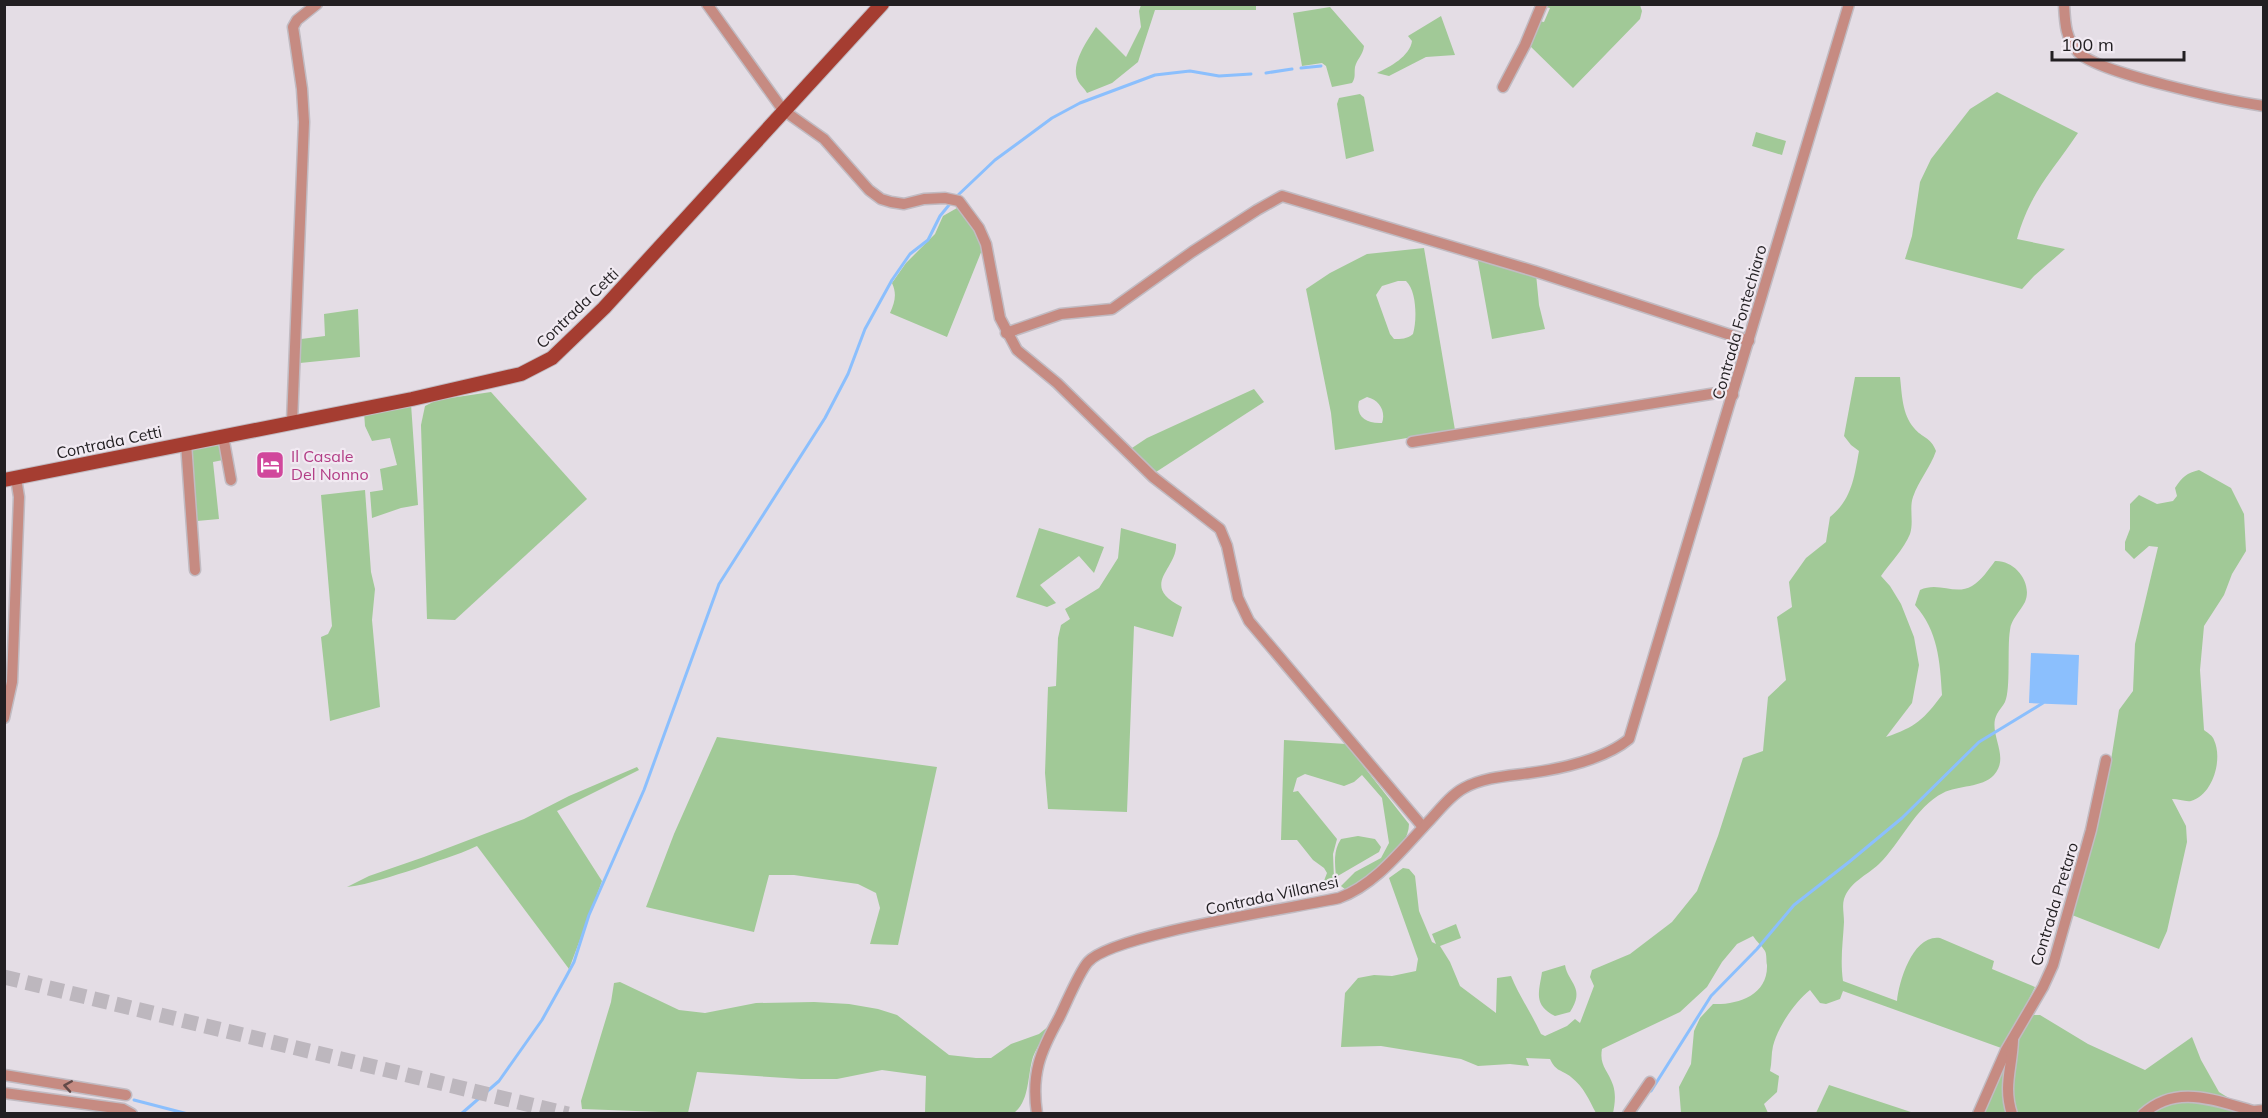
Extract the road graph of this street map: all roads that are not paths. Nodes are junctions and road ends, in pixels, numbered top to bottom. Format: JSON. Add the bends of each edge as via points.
{"nodes":[{"id":1,"x":317,"y":4,"type":"edge"},
{"id":2,"x":707,"y":4,"type":"edge"},
{"id":3,"x":882,"y":4,"type":"edge"},
{"id":4,"x":1542,"y":4,"type":"edge"},
{"id":5,"x":1849,"y":4,"type":"edge"},
{"id":6,"x":2064,"y":4,"type":"edge"},
{"id":7,"x":1503,"y":87,"type":"dead end"},
{"id":8,"x":2264,"y":106,"type":"edge"},
{"id":9,"x":783,"y":110,"type":"junction"},
{"id":10,"x":1006,"y":333,"type":"junction"},
{"id":11,"x":1749,"y":341,"type":"junction"},
{"id":12,"x":1733,"y":395,"type":"junction"},
{"id":13,"x":292,"y":422,"type":"junction"},
{"id":14,"x":223,"y":435,"type":"junction"},
{"id":15,"x":1412,"y":441,"type":"dead end"},
{"id":16,"x":186,"y":443,"type":"junction"},
{"id":17,"x":10,"y":479,"type":"edge"},
{"id":18,"x":231,"y":480,"type":"dead end"},
{"id":19,"x":195,"y":570,"type":"dead end"},
{"id":20,"x":1658,"y":648,"type":"joint"},
{"id":21,"x":4,"y":718,"type":"edge"},
{"id":22,"x":2106,"y":760,"type":"dead end"},
{"id":23,"x":1423,"y":827,"type":"junction"},
{"id":24,"x":2014,"y":1037,"type":"junction"},
{"id":25,"x":4,"y":1075,"type":"edge"},
{"id":26,"x":1650,"y":1082,"type":"dead end"},
{"id":27,"x":4,"y":1093,"type":"edge"},
{"id":28,"x":126,"y":1095,"type":"dead end"},
{"id":29,"x":2146,"y":1110,"type":"edge"},
{"id":30,"x":2264,"y":1110,"type":"edge"},
{"id":31,"x":127,"y":1111,"type":"edge"},
{"id":32,"x":1037,"y":1113,"type":"edge"},
{"id":33,"x":1628,"y":1113,"type":"edge"},
{"id":34,"x":1978,"y":1113,"type":"edge"},
{"id":35,"x":2012,"y":1113,"type":"edge"}],
"edges":[{"from":1,"to":13,"type":"street","via":[[293,27],[304,122]]},
{"from":2,"to":9,"type":"street"},
{"from":3,"to":9,"type":"main road","name":"Contrada Cetti"},
{"from":4,"to":7,"type":"street"},
{"from":5,"to":11,"type":"street","name":"Contrada Fontechiaro"},
{"from":6,"to":8,"type":"street","via":[[2065,29],[2078,52],[2087,59],[2106,68],[2207,95]]},
{"from":9,"to":10,"type":"street","via":[[824,139],[881,199],[904,204],[924,199],[959,201],[986,244]]},
{"from":9,"to":13,"type":"main road","name":"Contrada Cetti","via":[[604,308],[565,347],[541,364],[522,374],[480,384]]},
{"from":10,"to":11,"type":"street","via":[[1061,314],[1112,309],[1192,252],[1282,196],[1534,271]]},
{"from":10,"to":23,"type":"street","via":[[1017,350],[1057,383],[1153,477],[1220,530],[1238,598],[1249,621]]},
{"from":11,"to":12,"type":"street","name":"Contrada Fontechiaro"},
{"from":12,"to":15,"type":"street","via":[[1723,392]]},
{"from":12,"to":20,"type":"street","name":"Contrada Fontechiaro"},
{"from":13,"to":14,"type":"main road","name":"Contrada Cetti"},
{"from":14,"to":16,"type":"main road","name":"Contrada Cetti"},
{"from":14,"to":18,"type":"street"},
{"from":16,"to":17,"type":"main road","name":"Contrada Cetti"},
{"from":16,"to":19,"type":"street"},
{"from":17,"to":21,"type":"street","via":[[19,497],[12,682]]},
{"from":20,"to":23,"type":"street","name":"Contrada Villanesi","via":[[1629,739],[1617,749],[1547,771],[1478,781],[1461,790]]},
{"from":22,"to":24,"type":"street","name":"Contrada Pretaro","via":[[2053,965]]},
{"from":23,"to":32,"type":"street","name":"Contrada Villanesi","via":[[1383,870],[1348,895],[1186,928],[1104,950],[1088,962],[1045,1044],[1035,1070]]},
{"from":24,"to":34,"type":"street","name":"Contrada Pretaro"},
{"from":24,"to":35,"type":"street","via":[[2006,1083]]},
{"from":28,"to":25,"type":"street","one_way":true},
{"from":26,"to":33,"type":"street"},
{"from":27,"to":31,"type":"street"},
{"from":29,"to":30,"type":"street","via":[[2166,1099],[2195,1096],[2254,1112]]}]}
